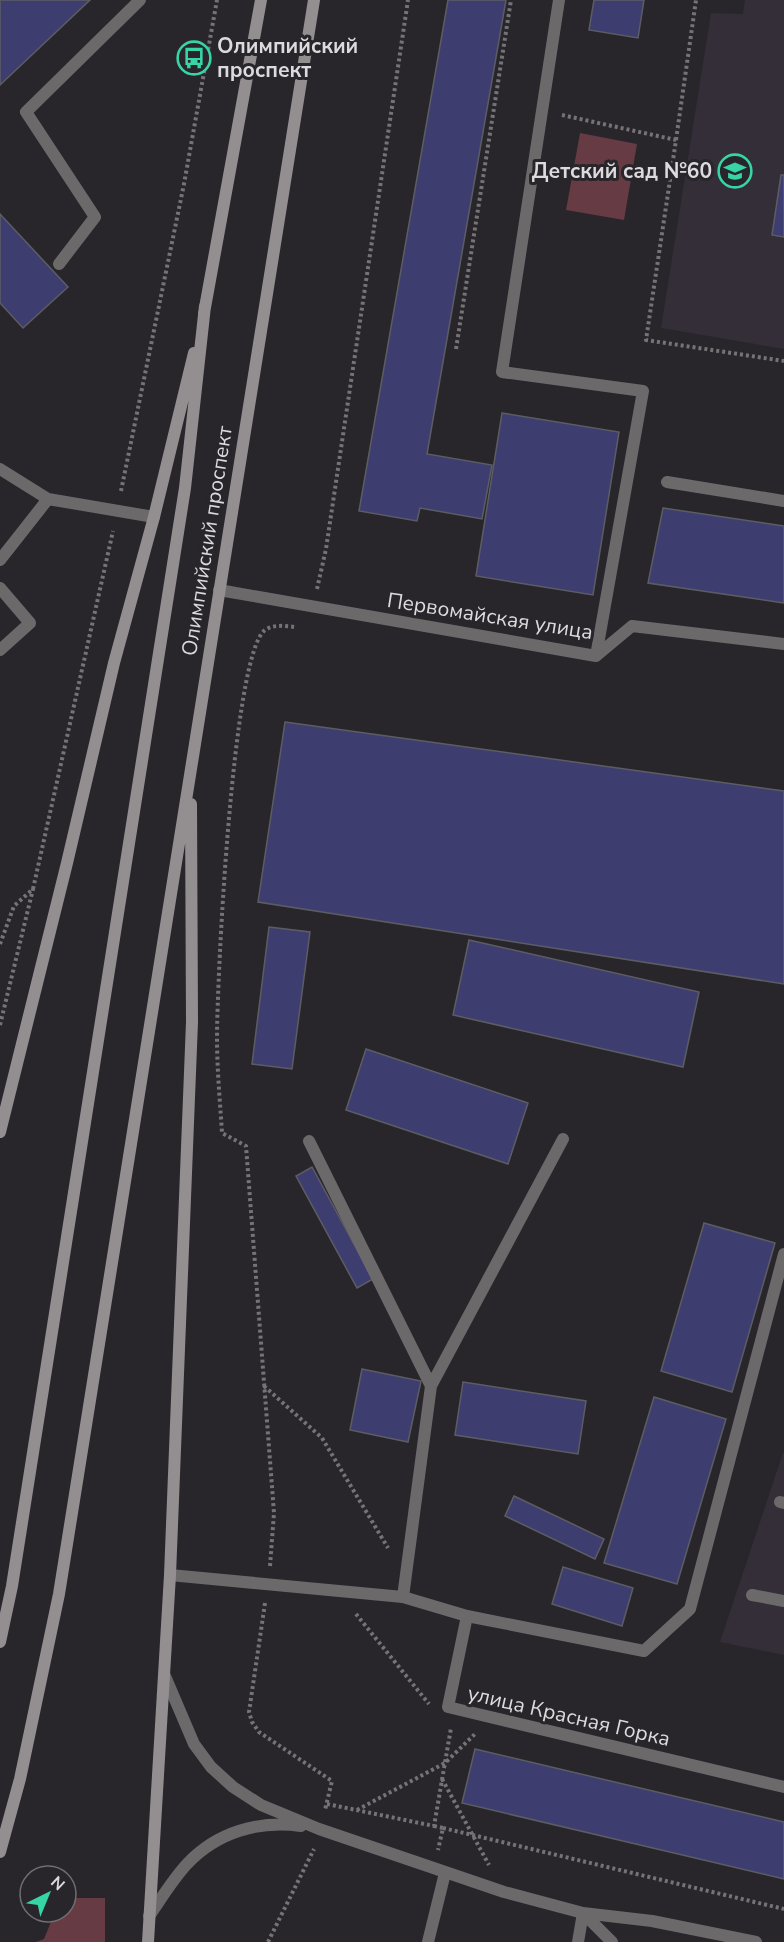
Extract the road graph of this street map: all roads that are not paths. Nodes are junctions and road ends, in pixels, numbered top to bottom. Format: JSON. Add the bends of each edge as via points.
{"nodes":[{"id":1,"x":140,"y":0,"type":"edge"},
{"id":2,"x":261,"y":0,"type":"edge"},
{"id":3,"x":314,"y":0,"type":"edge"},
{"id":4,"x":559,"y":0,"type":"edge"},
{"id":5,"x":59,"y":264,"type":"dead end"},
{"id":6,"x":205,"y":306,"type":"junction"},
{"id":7,"x":0,"y":469,"type":"edge"},
{"id":8,"x":667,"y":482,"type":"dead end"},
{"id":9,"x":48,"y":499,"type":"junction"},
{"id":10,"x":784,"y":501,"type":"edge"},
{"id":11,"x":154,"y":517,"type":"junction"},
{"id":12,"x":0,"y":560,"type":"edge"},
{"id":13,"x":0,"y":588,"type":"edge"},
{"id":14,"x":219,"y":590,"type":"junction"},
{"id":15,"x":784,"y":644,"type":"edge"},
{"id":16,"x":0,"y":650,"type":"edge"},
{"id":17,"x":596,"y":656,"type":"junction"},
{"id":18,"x":190,"y":768,"type":"junction"},
{"id":19,"x":0,"y":1132,"type":"edge"},
{"id":20,"x":562,"y":1139,"type":"dead end"},
{"id":21,"x":309,"y":1141,"type":"dead end"},
{"id":22,"x":784,"y":1254,"type":"edge"},
{"id":23,"x":431,"y":1386,"type":"junction"},
{"id":24,"x":170,"y":1575,"type":"junction"},
{"id":25,"x":752,"y":1595,"type":"dead end"},
{"id":26,"x":403,"y":1597,"type":"junction"},
{"id":27,"x":784,"y":1601,"type":"edge"},
{"id":28,"x":467,"y":1616,"type":"junction"},
{"id":29,"x":0,"y":1642,"type":"edge"},
{"id":30,"x":165,"y":1676,"type":"junction"},
{"id":31,"x":784,"y":1787,"type":"edge"},
{"id":32,"x":319,"y":1829,"type":"junction"},
{"id":33,"x":0,"y":1852,"type":"edge"},
{"id":34,"x":439,"y":1870,"type":"junction"},
{"id":35,"x":583,"y":1913,"type":"junction"},
{"id":36,"x":149,"y":1917,"type":"junction"},
{"id":37,"x":148,"y":1942,"type":"edge"},
{"id":38,"x":428,"y":1942,"type":"edge"},
{"id":39,"x":578,"y":1942,"type":"edge"},
{"id":40,"x":612,"y":1942,"type":"edge"},
{"id":41,"x":756,"y":1942,"type":"edge"}],
"edges":[{"from":1,"to":5,"type":"street","via":[[26,112],[94,217]]},
{"from":2,"to":6,"type":"main road"},
{"from":3,"to":14,"type":"main road","name":"Олимпийский проспект"},
{"from":4,"to":17,"type":"street","via":[[502,372],[643,391]]},
{"from":6,"to":11,"type":"main road"},
{"from":6,"to":29,"type":"main road","via":[[183,500]]},
{"from":7,"to":9,"type":"street"},
{"from":8,"to":10,"type":"street"},
{"from":9,"to":11,"type":"street"},
{"from":9,"to":12,"type":"street"},
{"from":11,"to":19,"type":"main road","via":[[114,663]]},
{"from":13,"to":16,"type":"street","via":[[30,623]]},
{"from":14,"to":17,"type":"street","name":"Первомайская улица"},
{"from":14,"to":18,"type":"main road","name":"Олимпийский проспект"},
{"from":15,"to":17,"type":"street","name":"Первомайская улица","via":[[632,626]]},
{"from":18,"to":24,"type":"main road","via":[[192,1022]]},
{"from":18,"to":33,"type":"main road","via":[[59,1594],[20,1779]]},
{"from":20,"to":23,"type":"street"},
{"from":21,"to":23,"type":"street"},
{"from":22,"to":28,"type":"street","via":[[690,1609],[644,1651]]},
{"from":23,"to":26,"type":"street"},
{"from":24,"to":26,"type":"street"},
{"from":24,"to":30,"type":"main road"},
{"from":25,"to":27,"type":"street"},
{"from":26,"to":28,"type":"street"},
{"from":28,"to":31,"type":"street","name":"улица Красная Горка","via":[[448,1707]]},
{"from":30,"to":32,"type":"street","via":[[194,1744],[211,1767],[261,1805]]},
{"from":30,"to":36,"type":"main road"},
{"from":32,"to":34,"type":"street"},
{"from":32,"to":36,"type":"street","via":[[262,1825],[236,1830],[212,1843],[187,1864]]},
{"from":34,"to":35,"type":"street"},
{"from":34,"to":38,"type":"street"},
{"from":35,"to":39,"type":"street"},
{"from":35,"to":40,"type":"street"},
{"from":35,"to":41,"type":"street","via":[[652,1921]]},
{"from":36,"to":37,"type":"main road"}]}
